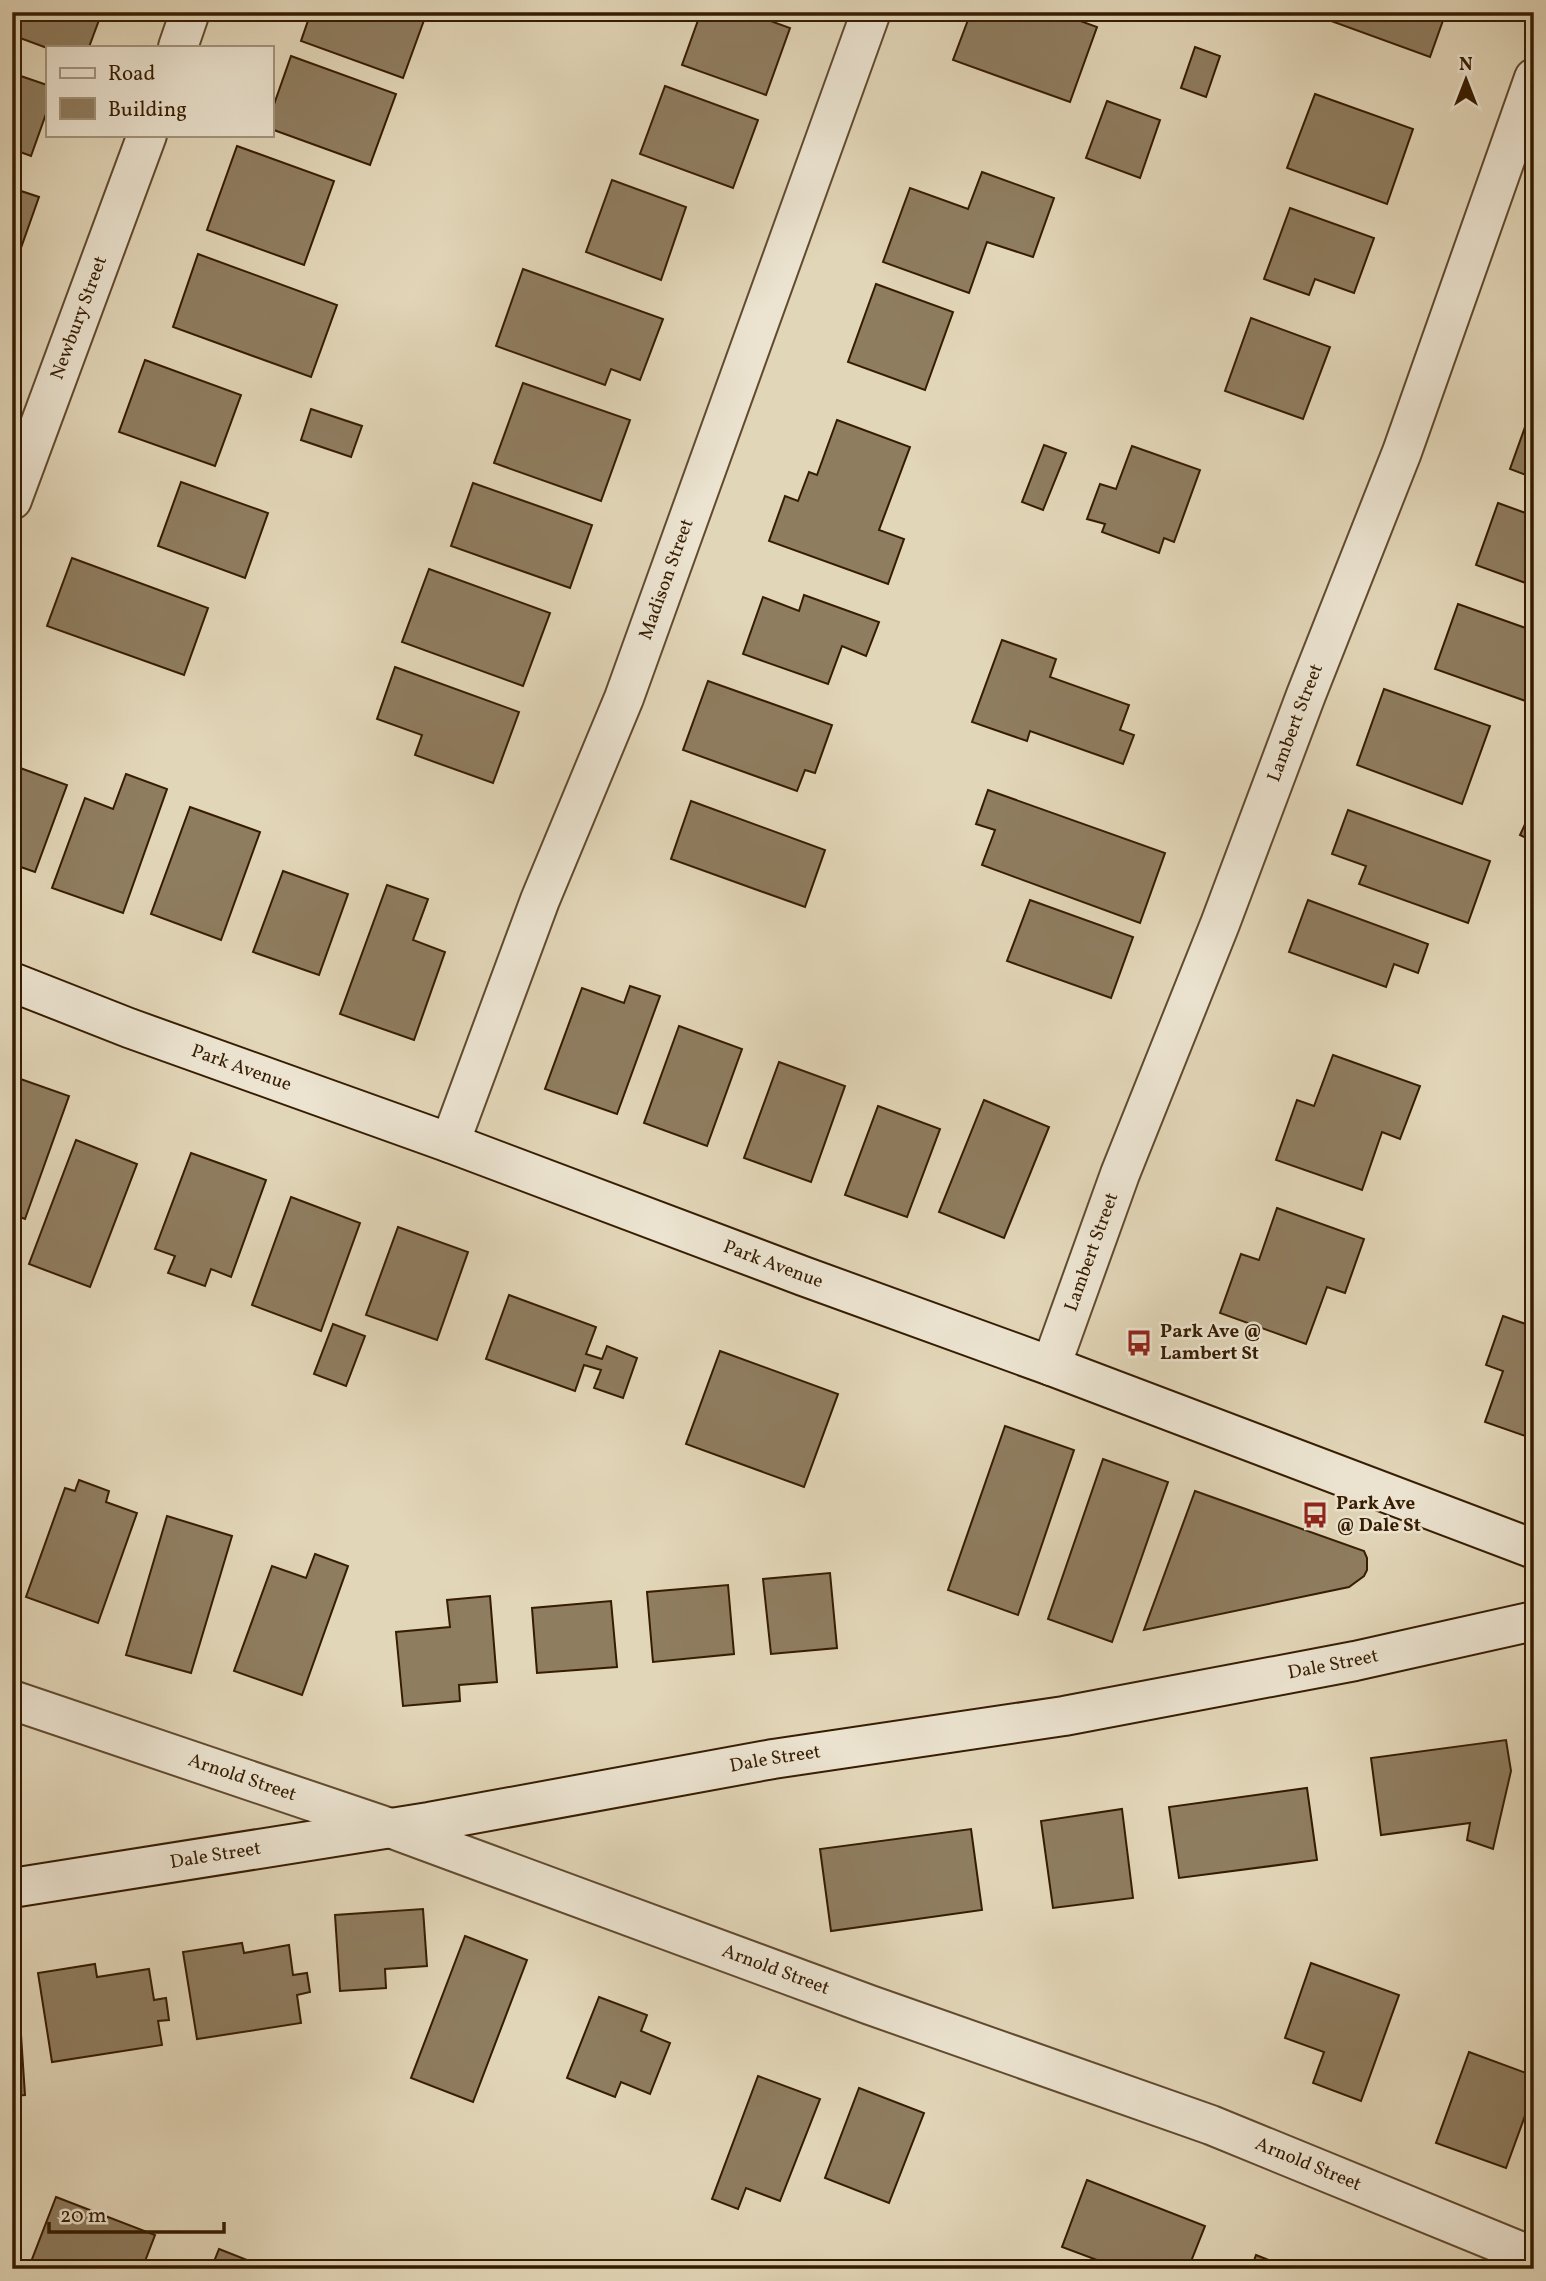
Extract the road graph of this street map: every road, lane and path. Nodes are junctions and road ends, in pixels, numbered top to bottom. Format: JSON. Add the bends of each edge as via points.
{"nodes":[{"id":1,"x":190,"y":12,"type":"edge"},
{"id":2,"x":871,"y":12,"type":"edge"},
{"id":3,"x":178,"y":46,"type":"edge"},
{"id":4,"x":1534,"y":78,"type":"edge"},
{"id":5,"x":147,"y":136,"type":"edge"},
{"id":6,"x":12,"y":500,"type":"edge"},
{"id":7,"x":12,"y":982,"type":"edge"},
{"id":8,"x":450,"y":1143,"type":"junction"},
{"id":9,"x":1051,"y":1366,"type":"junction"},
{"id":10,"x":1534,"y":1549,"type":"edge"},
{"id":11,"x":1534,"y":1621,"type":"edge"},
{"id":12,"x":12,"y":1700,"type":"edge"},
{"id":13,"x":390,"y":1828,"type":"junction"},
{"id":14,"x":12,"y":1888,"type":"edge"},
{"id":15,"x":1534,"y":2257,"type":"edge"}],
"edges":[{"from":1,"to":3,"type":"street"},
{"from":2,"to":8,"type":"street","name":"Madison Street","via":[[624,698],[540,900]]},
{"from":4,"to":9,"type":"street","name":"Lambert Street","via":[[1402,452],[1120,1174]]},
{"from":5,"to":6,"type":"street","name":"Newbury Street"},
{"from":7,"to":8,"type":"street","name":"Park Avenue"},
{"from":8,"to":9,"type":"street","name":"Park Avenue"},
{"from":9,"to":10,"type":"street","name":"Park Avenue"},
{"from":11,"to":13,"type":"street","name":"Dale Street","via":[[1355,1661],[1064,1716],[773,1759]]},
{"from":12,"to":13,"type":"street","name":"Arnold Street"},
{"from":13,"to":14,"type":"street","name":"Dale Street"},
{"from":13,"to":15,"type":"street","name":"Arnold Street","via":[[1211,2125]]}]}
